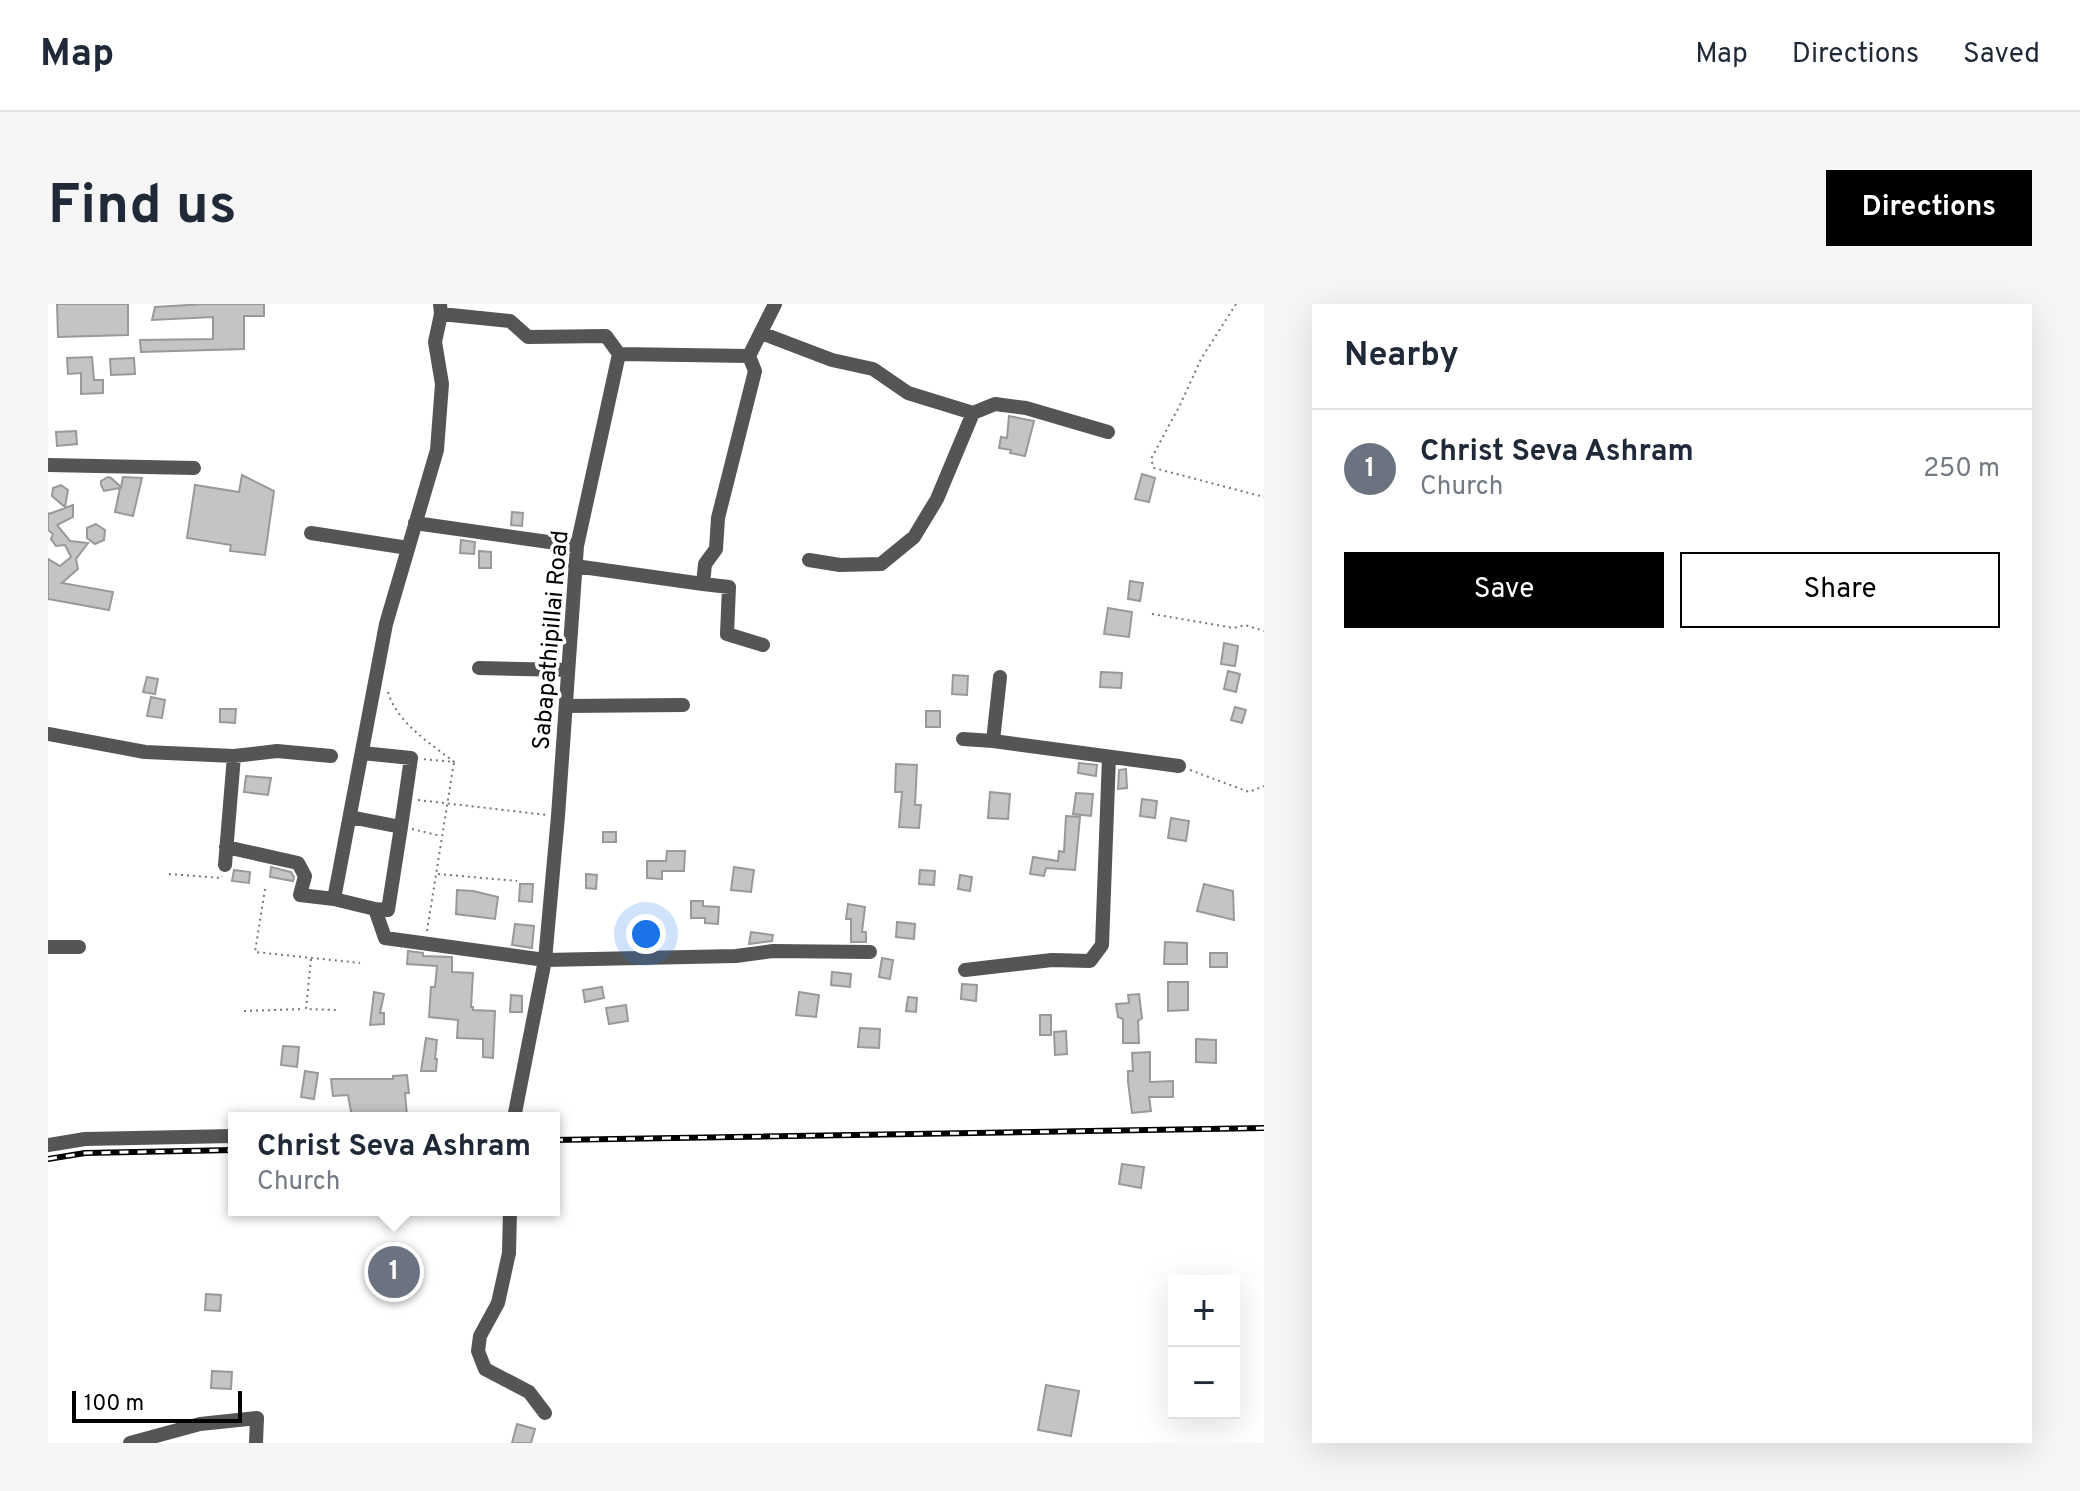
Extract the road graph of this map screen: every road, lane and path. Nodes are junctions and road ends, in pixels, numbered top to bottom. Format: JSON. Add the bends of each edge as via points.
{"nodes":[{"id":1,"x":775,"y":304,"type":"edge"},
{"id":2,"x":1236,"y":304,"type":"edge"},
{"id":3,"x":441,"y":309,"type":"edge"},
{"id":4,"x":761,"y":333,"type":"junction"},
{"id":5,"x":619,"y":354,"type":"junction"},
{"id":6,"x":749,"y":356,"type":"junction"},
{"id":7,"x":973,"y":413,"type":"junction"},
{"id":8,"x":1108,"y":432,"type":"dead end"},
{"id":9,"x":48,"y":465,"type":"edge"},
{"id":10,"x":194,"y":468,"type":"dead end"},
{"id":11,"x":1264,"y":497,"type":"edge"},
{"id":12,"x":415,"y":523,"type":"junction"},
{"id":13,"x":311,"y":533,"type":"dead end"},
{"id":14,"x":577,"y":546,"type":"junction"},
{"id":15,"x":408,"y":548,"type":"junction"},
{"id":16,"x":809,"y":560,"type":"dead end"},
{"id":17,"x":575,"y":566,"type":"junction"},
{"id":18,"x":703,"y":584,"type":"junction"},
{"id":19,"x":1152,"y":614,"type":"dead end"},
{"id":20,"x":1264,"y":631,"type":"edge"},
{"id":21,"x":763,"y":645,"type":"dead end"},
{"id":22,"x":479,"y":668,"type":"dead end"},
{"id":23,"x":568,"y":670,"type":"junction"},
{"id":24,"x":1000,"y":677,"type":"dead end"},
{"id":25,"x":386,"y":688,"type":"dead end"},
{"id":26,"x":683,"y":705,"type":"dead end"},
{"id":27,"x":566,"y":706,"type":"junction"},
{"id":28,"x":48,"y":734,"type":"edge"},
{"id":29,"x":963,"y":739,"type":"dead end"},
{"id":30,"x":993,"y":741,"type":"junction"},
{"id":31,"x":362,"y":753,"type":"junction"},
{"id":32,"x":234,"y":756,"type":"junction"},
{"id":33,"x":331,"y":756,"type":"dead end"},
{"id":34,"x":1109,"y":757,"type":"junction"},
{"id":35,"x":411,"y":758,"type":"junction"},
{"id":36,"x":454,"y":762,"type":"junction"},
{"id":37,"x":1179,"y":766,"type":"joint"},
{"id":38,"x":1264,"y":786,"type":"edge"},
{"id":39,"x":405,"y":799,"type":"junction"},
{"id":40,"x":447,"y":804,"type":"junction"},
{"id":41,"x":558,"y":816,"type":"junction"},
{"id":42,"x":350,"y":817,"type":"junction"},
{"id":43,"x":401,"y":827,"type":"junction"},
{"id":44,"x":442,"y":836,"type":"junction"},
{"id":45,"x":226,"y":847,"type":"junction"},
{"id":46,"x":225,"y":865,"type":"joint"},
{"id":47,"x":169,"y":874,"type":"dead end"},
{"id":48,"x":437,"y":874,"type":"junction"},
{"id":49,"x":517,"y":881,"type":"dead end"},
{"id":50,"x":265,"y":889,"type":"dead end"},
{"id":51,"x":334,"y":899,"type":"junction"},
{"id":52,"x":375,"y":909,"type":"junction"},
{"id":53,"x":426,"y":943,"type":"junction"},
{"id":54,"x":48,"y":947,"type":"edge"},
{"id":55,"x":79,"y":947,"type":"dead end"},
{"id":56,"x":870,"y":952,"type":"dead end"},
{"id":57,"x":311,"y":958,"type":"junction"},
{"id":58,"x":545,"y":960,"type":"junction"},
{"id":59,"x":360,"y":963,"type":"dead end"},
{"id":60,"x":965,"y":970,"type":"dead end"},
{"id":61,"x":306,"y":1009,"type":"junction"},
{"id":62,"x":336,"y":1010,"type":"dead end"},
{"id":63,"x":244,"y":1011,"type":"dead end"},
{"id":64,"x":515,"y":1112,"type":"edge"},
{"id":65,"x":228,"y":1136,"type":"edge"},
{"id":66,"x":48,"y":1145,"type":"edge"},
{"id":67,"x":510,"y":1216,"type":"edge"},
{"id":68,"x":545,"y":1413,"type":"dead end"},
{"id":69,"x":130,"y":1443,"type":"edge"},
{"id":70,"x":256,"y":1443,"type":"edge"}],
"edges":[{"from":1,"to":4,"type":"street"},
{"from":2,"to":11,"type":"path","via":[[1201,359],[1151,459],[1154,468]]},
{"from":3,"to":5,"type":"street","via":[[510,321],[528,337],[606,336]]},
{"from":3,"to":12,"type":"street","via":[[435,342],[442,384],[437,450]]},
{"from":4,"to":6,"type":"street"},
{"from":4,"to":7,"type":"street","via":[[873,369],[908,393]]},
{"from":5,"to":6,"type":"street"},
{"from":5,"to":14,"type":"street","name":"Sabapathipillai Road"},
{"from":6,"to":18,"type":"street","via":[[755,371],[718,518],[716,549],[705,564]]},
{"from":7,"to":8,"type":"street","via":[[995,404],[1026,408]]},
{"from":7,"to":16,"type":"street","via":[[937,499],[914,537],[881,564]]},
{"from":9,"to":10,"type":"street"},
{"from":12,"to":14,"type":"street"},
{"from":12,"to":15,"type":"street"},
{"from":13,"to":15,"type":"street"},
{"from":14,"to":17,"type":"street","name":"Sabapathipillai Road"},
{"from":15,"to":31,"type":"street","via":[[386,624]]},
{"from":17,"to":18,"type":"street"},
{"from":17,"to":23,"type":"street","name":"Sabapathipillai Road"},
{"from":18,"to":21,"type":"street","via":[[729,587],[727,634]]},
{"from":19,"to":20,"type":"path"},
{"from":22,"to":23,"type":"street"},
{"from":23,"to":27,"type":"street","name":"Sabapathipillai Road"},
{"from":24,"to":30,"type":"street"},
{"from":25,"to":36,"type":"path","via":[[410,727]]},
{"from":26,"to":27,"type":"street"},
{"from":27,"to":41,"type":"street","name":"Sabapathipillai Road"},
{"from":28,"to":32,"type":"street","via":[[145,752]]},
{"from":29,"to":30,"type":"street"},
{"from":30,"to":34,"type":"street"},
{"from":31,"to":35,"type":"street"},
{"from":31,"to":42,"type":"street"},
{"from":32,"to":33,"type":"street","via":[[277,751]]},
{"from":32,"to":45,"type":"street"},
{"from":34,"to":37,"type":"street"},
{"from":34,"to":60,"type":"street","via":[[1102,945],[1090,961]]},
{"from":35,"to":36,"type":"path"},
{"from":35,"to":39,"type":"street"},
{"from":36,"to":40,"type":"path"},
{"from":37,"to":38,"type":"path","via":[[1249,792]]},
{"from":39,"to":40,"type":"path"},
{"from":39,"to":43,"type":"street"},
{"from":40,"to":41,"type":"path"},
{"from":40,"to":44,"type":"path"},
{"from":41,"to":58,"type":"street","name":"Sabapathipillai Road"},
{"from":42,"to":43,"type":"street"},
{"from":42,"to":51,"type":"street"},
{"from":43,"to":44,"type":"path"},
{"from":43,"to":52,"type":"street","via":[[388,910]]},
{"from":44,"to":48,"type":"path"},
{"from":45,"to":46,"type":"street"},
{"from":45,"to":51,"type":"street","via":[[298,863],[305,876],[300,895]]},
{"from":46,"to":47,"type":"path","via":[[221,878]]},
{"from":48,"to":49,"type":"path"},
{"from":48,"to":53,"type":"path"},
{"from":50,"to":57,"type":"path","via":[[255,952]]},
{"from":51,"to":52,"type":"street"},
{"from":52,"to":53,"type":"street","via":[[385,938]]},
{"from":53,"to":58,"type":"street"},
{"from":54,"to":55,"type":"street"},
{"from":56,"to":58,"type":"street"},
{"from":57,"to":59,"type":"path"},
{"from":57,"to":61,"type":"path"},
{"from":58,"to":64,"type":"street","name":"Sabapathipillai Road"},
{"from":61,"to":62,"type":"path"},
{"from":61,"to":63,"type":"path"},
{"from":65,"to":66,"type":"street","via":[[85,1139]]},
{"from":67,"to":68,"type":"street","via":[[509,1253],[498,1303],[478,1351],[485,1369],[529,1392]]},
{"from":69,"to":70,"type":"street","via":[[200,1424],[257,1418]]}]}
